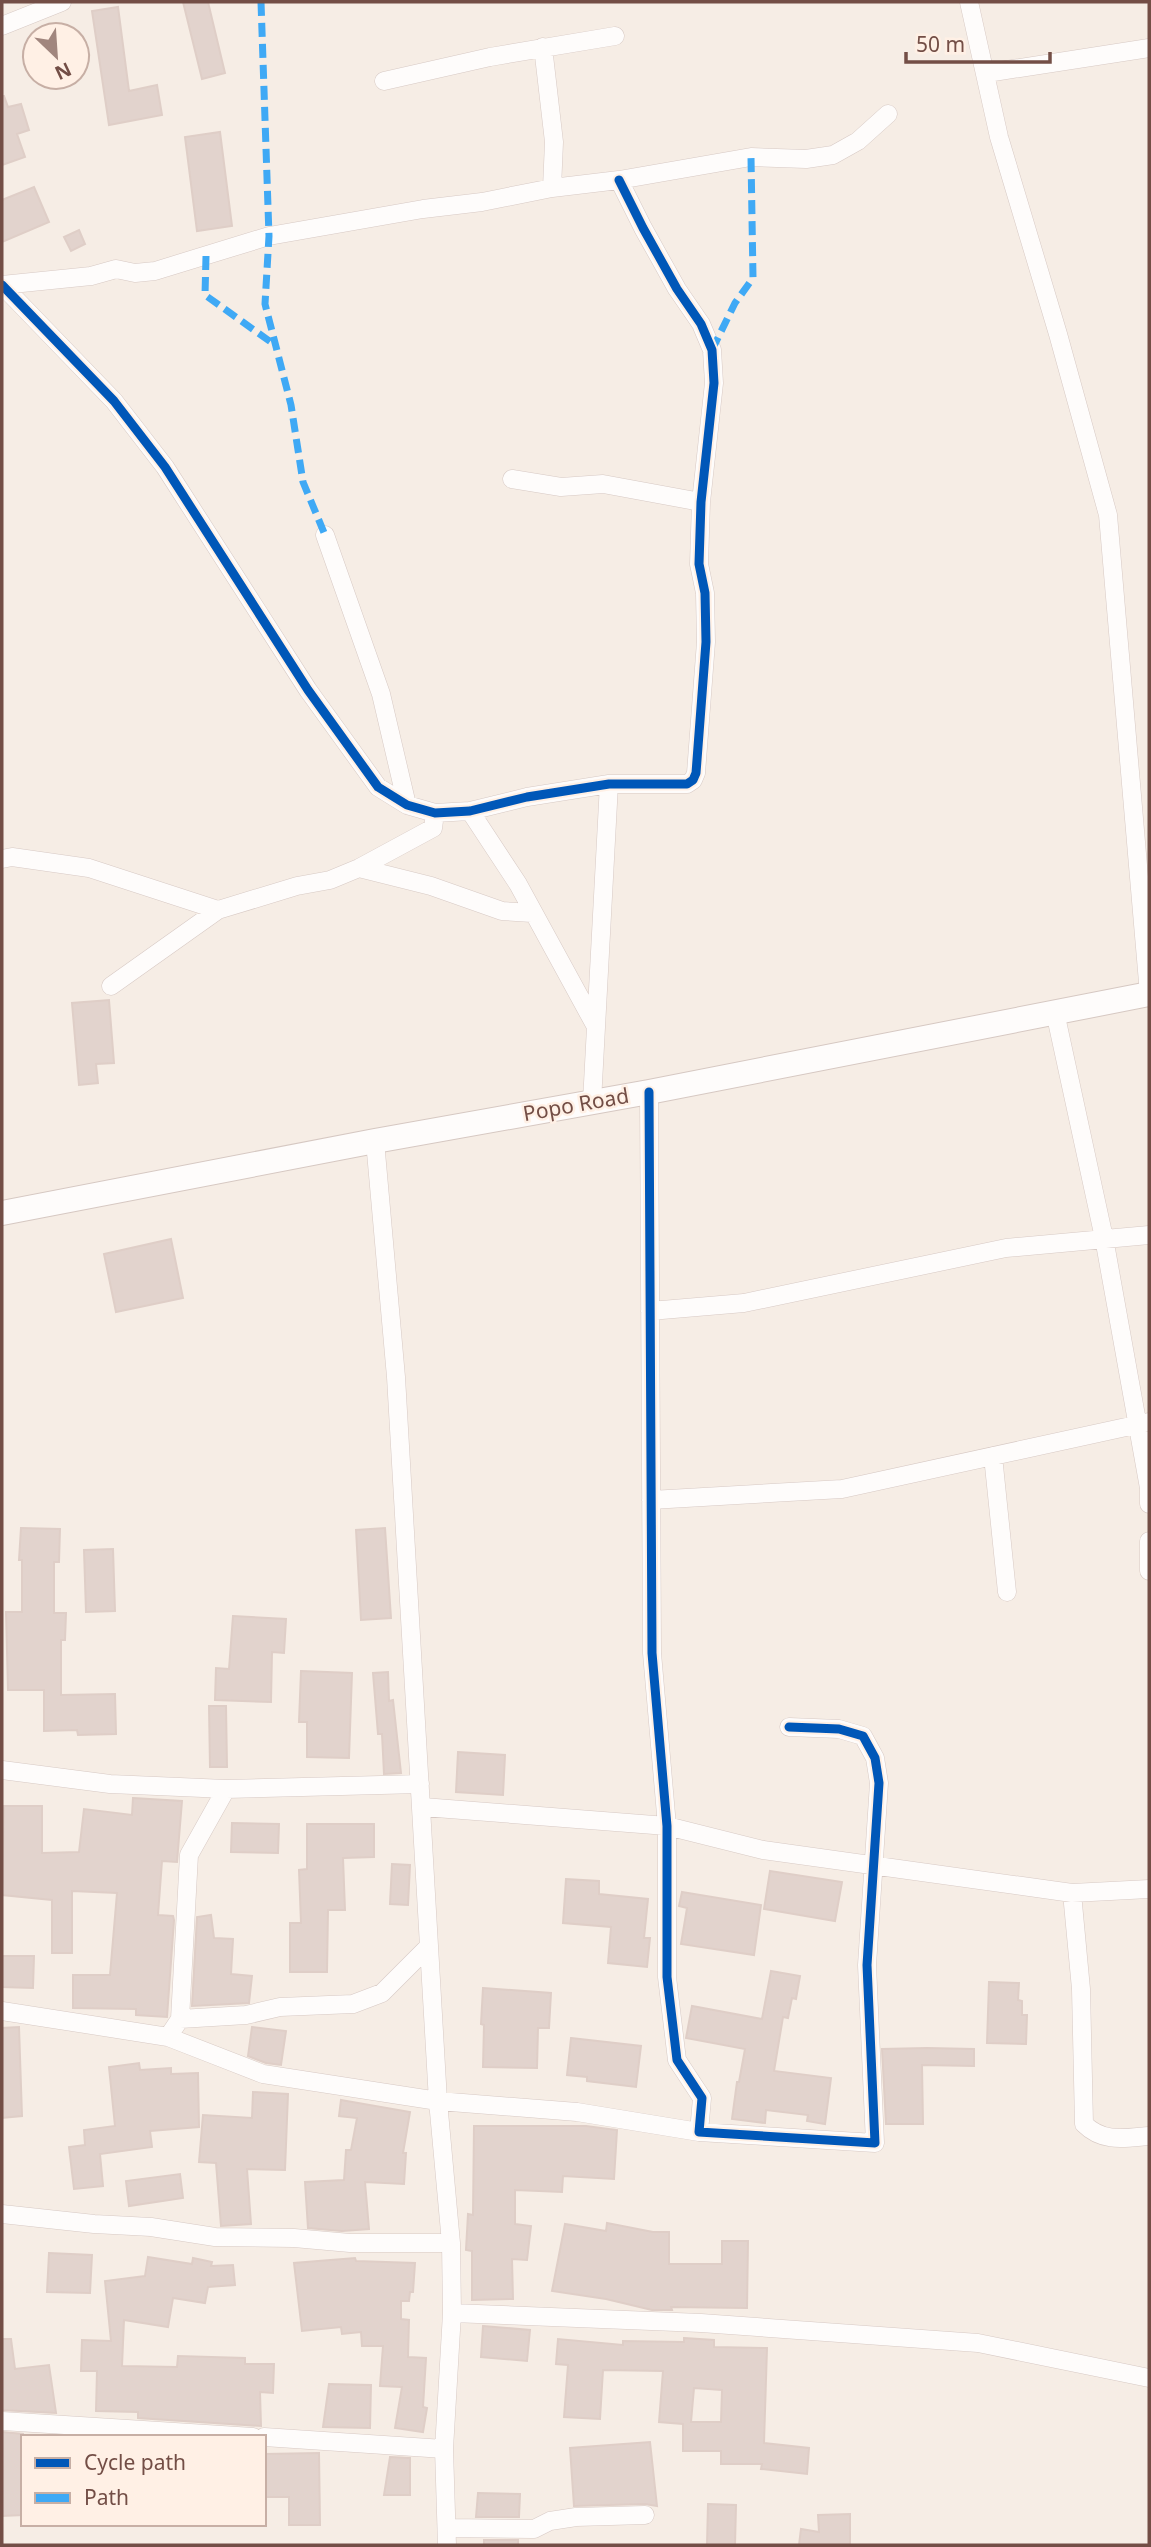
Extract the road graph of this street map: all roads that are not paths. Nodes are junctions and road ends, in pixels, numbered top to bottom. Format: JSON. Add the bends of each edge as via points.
{"nodes":[{"id":1,"x":62,"y":2,"type":"edge"},
{"id":2,"x":969,"y":2,"type":"edge"},
{"id":3,"x":2,"y":26,"type":"edge"},
{"id":4,"x":615,"y":36,"type":"dead end"},
{"id":5,"x":543,"y":47,"type":"junction"},
{"id":6,"x":1149,"y":48,"type":"edge"},
{"id":7,"x":986,"y":73,"type":"junction"},
{"id":8,"x":384,"y":81,"type":"dead end"},
{"id":9,"x":888,"y":114,"type":"dead end"},
{"id":10,"x":619,"y":180,"type":"junction"},
{"id":11,"x":552,"y":188,"type":"junction"},
{"id":12,"x":2,"y":285,"type":"edge"},
{"id":13,"x":512,"y":479,"type":"dead end"},
{"id":14,"x":701,"y":502,"type":"junction"},
{"id":15,"x":325,"y":535,"type":"dead end"},
{"id":16,"x":608,"y":785,"type":"junction"},
{"id":17,"x":407,"y":805,"type":"junction"},
{"id":18,"x":470,"y":811,"type":"junction"},
{"id":19,"x":435,"y":813,"type":"junction"},
{"id":20,"x":2,"y":859,"type":"edge"},
{"id":21,"x":359,"y":868,"type":"junction"},
{"id":22,"x":218,"y":910,"type":"junction"},
{"id":23,"x":533,"y":913,"type":"junction"},
{"id":24,"x":111,"y":986,"type":"dead end"},
{"id":25,"x":1149,"y":994,"type":"edge"},
{"id":26,"x":1055,"y":1012,"type":"junction"},
{"id":27,"x":596,"y":1025,"type":"junction"},
{"id":28,"x":649,"y":1091,"type":"junction"},
{"id":29,"x":592,"y":1102,"type":"junction"},
{"id":30,"x":375,"y":1141,"type":"junction"},
{"id":31,"x":2,"y":1213,"type":"edge"},
{"id":32,"x":1149,"y":1235,"type":"edge"},
{"id":33,"x":1104,"y":1238,"type":"junction"},
{"id":34,"x":650,"y":1311,"type":"junction"},
{"id":35,"x":1143,"y":1423,"type":"edge"},
{"id":36,"x":993,"y":1456,"type":"junction"},
{"id":37,"x":651,"y":1500,"type":"junction"},
{"id":38,"x":1149,"y":1504,"type":"edge"},
{"id":39,"x":1149,"y":1541,"type":"edge"},
{"id":40,"x":1149,"y":1571,"type":"edge"},
{"id":41,"x":1007,"y":1592,"type":"dead end"},
{"id":42,"x":789,"y":1727,"type":"dead end"},
{"id":43,"x":2,"y":1770,"type":"edge"},
{"id":44,"x":420,"y":1784,"type":"junction"},
{"id":45,"x":226,"y":1789,"type":"junction"},
{"id":46,"x":423,"y":1807,"type":"junction"},
{"id":47,"x":667,"y":1826,"type":"junction"},
{"id":48,"x":874,"y":1864,"type":"junction"},
{"id":49,"x":1149,"y":1889,"type":"edge"},
{"id":50,"x":1072,"y":1893,"type":"junction"},
{"id":51,"x":429,"y":1945,"type":"junction"},
{"id":52,"x":2,"y":2011,"type":"edge"},
{"id":53,"x":180,"y":2019,"type":"junction"},
{"id":54,"x":168,"y":2038,"type":"junction"},
{"id":55,"x":438,"y":2101,"type":"junction"},
{"id":56,"x":699,"y":2132,"type":"junction"},
{"id":57,"x":1149,"y":2136,"type":"edge"},
{"id":58,"x":2,"y":2214,"type":"edge"},
{"id":59,"x":451,"y":2243,"type":"junction"},
{"id":60,"x":452,"y":2313,"type":"junction"},
{"id":61,"x":1149,"y":2378,"type":"edge"},
{"id":62,"x":2,"y":2421,"type":"edge"},
{"id":63,"x":222,"y":2435,"type":"edge"},
{"id":64,"x":266,"y":2437,"type":"edge"},
{"id":65,"x":444,"y":2449,"type":"junction"},
{"id":66,"x":645,"y":2515,"type":"dead end"},
{"id":67,"x":447,"y":2536,"type":"edge"}],
"edges":[{"from":1,"to":3,"type":"street"},
{"from":2,"to":7,"type":"street"},
{"from":4,"to":5,"type":"street"},
{"from":5,"to":8,"type":"street"},
{"from":5,"to":11,"type":"street","via":[[554,142]]},
{"from":6,"to":7,"type":"street"},
{"from":7,"to":25,"type":"street","via":[[999,137],[1108,515]]},
{"from":9,"to":10,"type":"street","via":[[858,141],[833,155],[751,157]]},
{"from":10,"to":11,"type":"street"},
{"from":10,"to":14,"type":"street","via":[[712,349],[714,383]]},
{"from":11,"to":12,"type":"street","via":[[269,236],[155,271],[116,269]]},
{"from":12,"to":17,"type":"street","via":[[114,401],[165,467],[308,690],[378,787]]},
{"from":13,"to":14,"type":"street","via":[[561,487],[603,484]]},
{"from":14,"to":16,"type":"street","via":[[699,564],[706,642],[696,773],[687,784]]},
{"from":15,"to":17,"type":"street","via":[[381,694]]},
{"from":16,"to":18,"type":"street"},
{"from":16,"to":27,"type":"street"},
{"from":17,"to":19,"type":"street"},
{"from":18,"to":19,"type":"street"},
{"from":18,"to":23,"type":"street"},
{"from":19,"to":21,"type":"street","via":[[433,828]]},
{"from":20,"to":22,"type":"street","via":[[89,869]]},
{"from":21,"to":22,"type":"street"},
{"from":21,"to":23,"type":"street","via":[[502,911]]},
{"from":22,"to":24,"type":"street"},
{"from":23,"to":27,"type":"street"},
{"from":25,"to":26,"type":"main road","name":"Popo Road"},
{"from":26,"to":28,"type":"main road","name":"Popo Road"},
{"from":26,"to":33,"type":"street"},
{"from":27,"to":29,"type":"street"},
{"from":28,"to":29,"type":"main road","name":"Popo Road"},
{"from":28,"to":34,"type":"street"},
{"from":29,"to":30,"type":"main road","name":"Popo Road"},
{"from":30,"to":31,"type":"main road","name":"Popo Road"},
{"from":30,"to":44,"type":"street","via":[[396,1377]]},
{"from":32,"to":33,"type":"street"},
{"from":33,"to":34,"type":"street","via":[[1006,1248],[744,1303]]},
{"from":33,"to":35,"type":"street"},
{"from":34,"to":37,"type":"street"},
{"from":35,"to":36,"type":"street"},
{"from":35,"to":38,"type":"street"},
{"from":36,"to":37,"type":"street","via":[[842,1489]]},
{"from":36,"to":41,"type":"street"},
{"from":37,"to":47,"type":"street","via":[[652,1653]]},
{"from":39,"to":40,"type":"street"},
{"from":42,"to":48,"type":"street","via":[[839,1729],[863,1737],[876,1758],[879,1783]]},
{"from":43,"to":45,"type":"street","via":[[110,1784]]},
{"from":44,"to":45,"type":"street"},
{"from":44,"to":46,"type":"street"},
{"from":45,"to":53,"type":"street","via":[[189,1854]]},
{"from":46,"to":47,"type":"street"},
{"from":46,"to":51,"type":"street"},
{"from":47,"to":48,"type":"street","via":[[763,1850]]},
{"from":47,"to":56,"type":"street","via":[[671,2020],[677,2060],[702,2098]]},
{"from":48,"to":50,"type":"street"},
{"from":48,"to":56,"type":"street","via":[[867,1965],[875,2143]]},
{"from":49,"to":50,"type":"street"},
{"from":50,"to":57,"type":"street","via":[[1081,1989],[1084,2124],[1094,2134],[1111,2139]]},
{"from":51,"to":53,"type":"street","via":[[382,1993],[353,2004]]},
{"from":51,"to":55,"type":"street"},
{"from":52,"to":54,"type":"street"},
{"from":53,"to":54,"type":"street"},
{"from":54,"to":55,"type":"street","via":[[263,2074]]},
{"from":55,"to":56,"type":"street","via":[[577,2112]]},
{"from":55,"to":59,"type":"street"},
{"from":58,"to":59,"type":"street","via":[[151,2227],[215,2238]]},
{"from":59,"to":60,"type":"street"},
{"from":60,"to":61,"type":"street","via":[[701,2323],[978,2343]]},
{"from":60,"to":65,"type":"street"},
{"from":62,"to":63,"type":"street"},
{"from":64,"to":65,"type":"street"},
{"from":65,"to":67,"type":"street"},
{"from":66,"to":67,"type":"street","via":[[576,2516],[534,2529]]}]}
